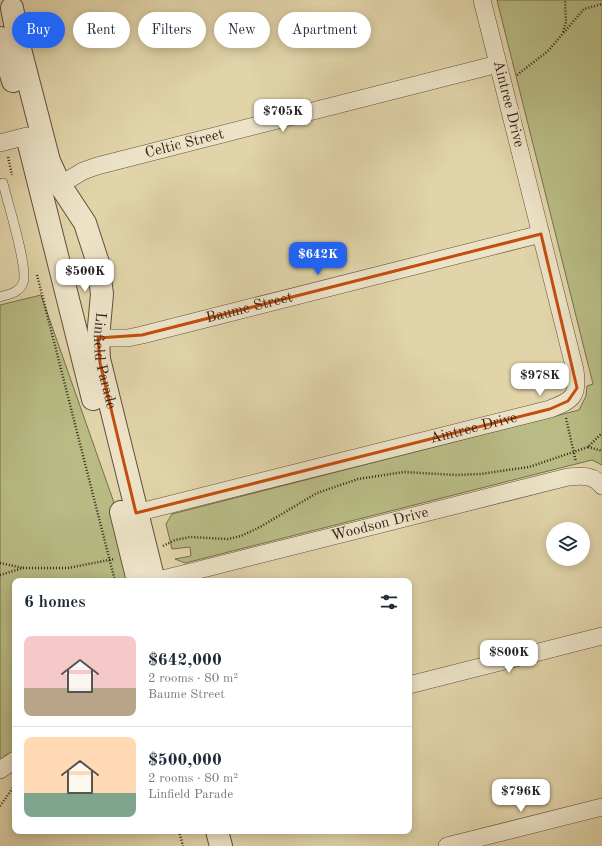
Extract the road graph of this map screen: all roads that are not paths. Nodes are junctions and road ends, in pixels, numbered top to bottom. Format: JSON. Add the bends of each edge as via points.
{"nodes":[{"id":1,"x":482,"y":0,"type":"edge"},
{"id":2,"x":13,"y":6,"type":"edge"},
{"id":3,"x":0,"y":38,"type":"edge"},
{"id":4,"x":498,"y":64,"type":"junction"},
{"id":5,"x":27,"y":136,"type":"junction"},
{"id":6,"x":2,"y":143,"type":"edge"},
{"id":7,"x":3,"y":183,"type":"dead end"},
{"id":8,"x":60,"y":185,"type":"junction"},
{"id":9,"x":541,"y":234,"type":"junction"},
{"id":10,"x":0,"y":297,"type":"edge"},
{"id":11,"x":98,"y":338,"type":"junction"},
{"id":12,"x":602,"y":486,"type":"edge"},
{"id":13,"x":136,"y":513,"type":"junction"},
{"id":14,"x":140,"y":553,"type":"junction"},
{"id":15,"x":138,"y":578,"type":"edge"},
{"id":16,"x":153,"y":578,"type":"edge"},
{"id":17,"x":167,"y":578,"type":"edge"},
{"id":18,"x":602,"y":636,"type":"edge"},
{"id":19,"x":412,"y":684,"type":"edge"},
{"id":20,"x":12,"y":762,"type":"edge"},
{"id":21,"x":0,"y":770,"type":"edge"},
{"id":22,"x":602,"y":807,"type":"edge"},
{"id":23,"x":203,"y":834,"type":"edge"},
{"id":24,"x":218,"y":834,"type":"edge"},
{"id":25,"x":205,"y":846,"type":"edge"},
{"id":26,"x":221,"y":846,"type":"edge"},
{"id":27,"x":447,"y":846,"type":"edge"}],
"edges":[{"from":1,"to":4,"type":"street","name":"Aintree Drive"},
{"from":2,"to":8,"type":"street","name":"Linfield Parade","via":[[20,49],[47,156]]},
{"from":3,"to":5,"type":"street","name":"Linfield Parade"},
{"from":4,"to":8,"type":"street","name":"Celtic Street","via":[[97,166]]},
{"from":4,"to":9,"type":"street","name":"Aintree Drive"},
{"from":5,"to":6,"type":"street"},
{"from":5,"to":14,"type":"street","name":"Linfield Parade"},
{"from":7,"to":10,"type":"lane","via":[[23,263],[24,279],[16,292]]},
{"from":8,"to":11,"type":"street","name":"Linfield Parade","via":[[85,223],[98,263],[102,294]]},
{"from":9,"to":11,"type":"street","name":"Baume Street","via":[[142,335],[128,338]]},
{"from":9,"to":13,"type":"street","name":"Aintree Drive","via":[[577,382],[575,393],[568,401],[550,409]]},
{"from":11,"to":13,"type":"street","name":"Linfield Parade","via":[[101,369]]},
{"from":12,"to":17,"type":"street","name":"Woodson Drive","via":[[595,479],[580,476],[560,479]]},
{"from":13,"to":14,"type":"street","name":"Linfield Parade"},
{"from":14,"to":15,"type":"street","name":"Linfield Parade"},
{"from":14,"to":16,"type":"street","name":"Linfield Parade"},
{"from":18,"to":19,"type":"street"},
{"from":20,"to":21,"type":"street"},
{"from":22,"to":27,"type":"street"},
{"from":23,"to":25,"type":"street"},
{"from":24,"to":26,"type":"street"}]}
